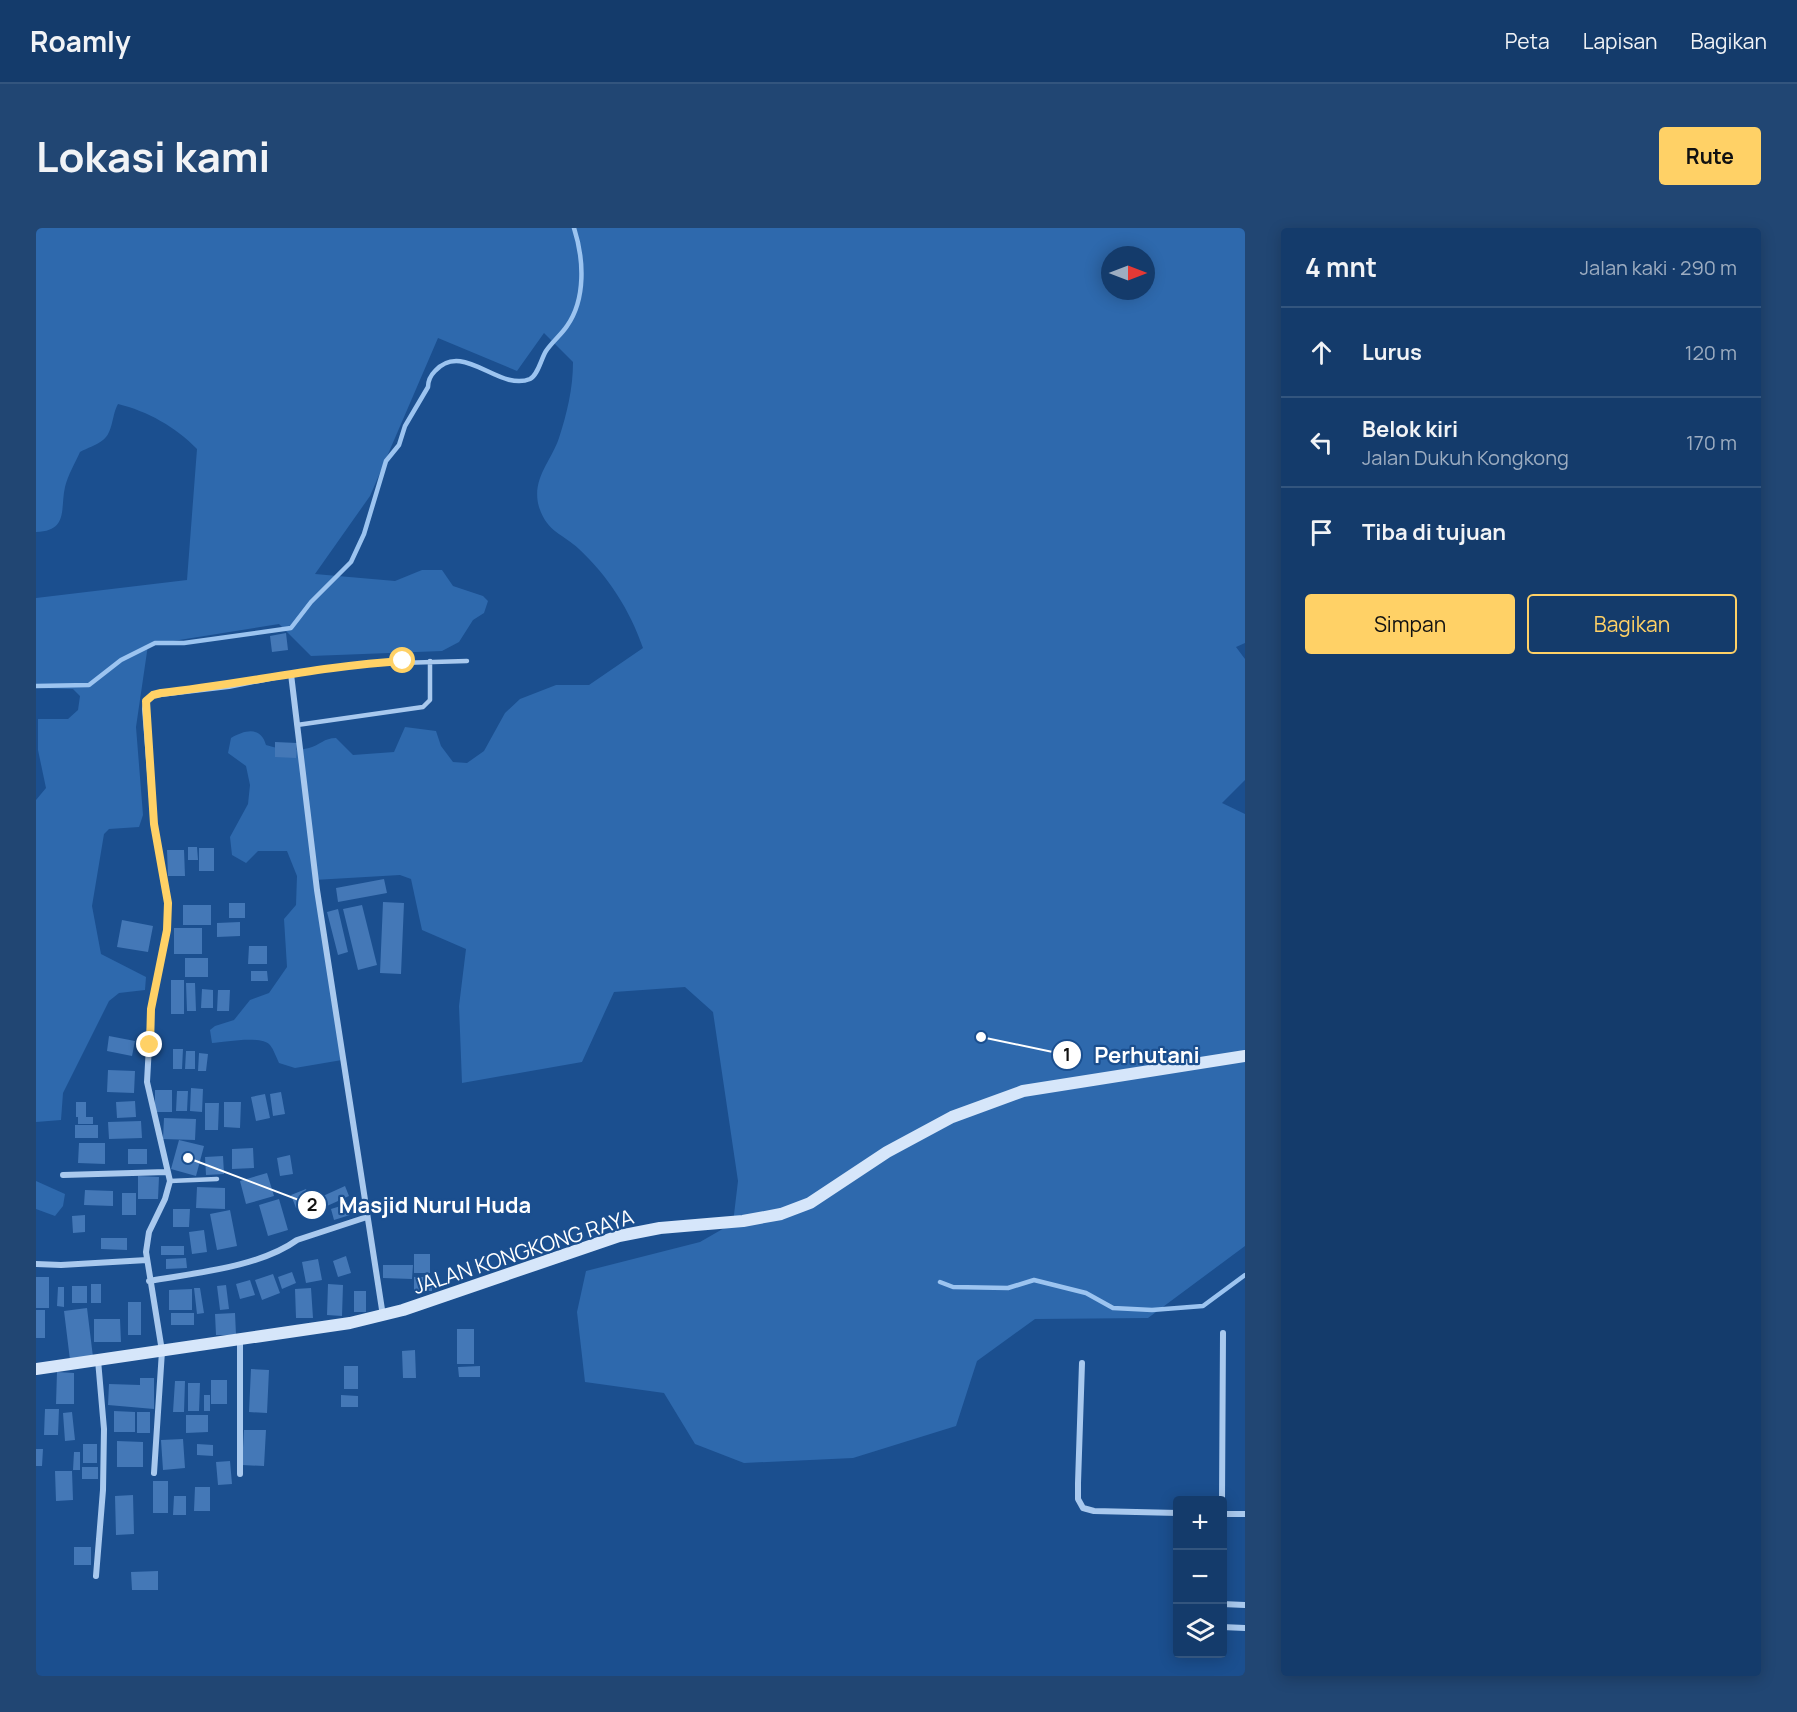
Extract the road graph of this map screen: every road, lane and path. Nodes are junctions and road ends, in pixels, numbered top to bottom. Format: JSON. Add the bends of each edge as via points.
{"nodes":[{"id":1,"x":430,"y":661,"type":"junction"},
{"id":2,"x":467,"y":661,"type":"dead end"},
{"id":3,"x":291,"y":674,"type":"junction"},
{"id":4,"x":297,"y":725,"type":"junction"},
{"id":5,"x":1245,"y":1056,"type":"edge"},
{"id":6,"x":167,"y":1172,"type":"junction"},
{"id":7,"x":63,"y":1175,"type":"dead end"},
{"id":8,"x":217,"y":1179,"type":"dead end"},
{"id":9,"x":170,"y":1181,"type":"junction"},
{"id":10,"x":367,"y":1217,"type":"junction"},
{"id":11,"x":147,"y":1260,"type":"junction"},
{"id":12,"x":36,"y":1264,"type":"edge"},
{"id":13,"x":149,"y":1281,"type":"junction"},
{"id":14,"x":383,"y":1316,"type":"junction"},
{"id":15,"x":1223,"y":1333,"type":"dead end"},
{"id":16,"x":240,"y":1339,"type":"junction"},
{"id":17,"x":162,"y":1351,"type":"junction"},
{"id":18,"x":98,"y":1360,"type":"junction"},
{"id":19,"x":1082,"y":1363,"type":"dead end"},
{"id":20,"x":36,"y":1369,"type":"edge"},
{"id":21,"x":154,"y":1473,"type":"dead end"},
{"id":22,"x":240,"y":1474,"type":"dead end"},
{"id":23,"x":1222,"y":1496,"type":"edge"},
{"id":24,"x":1173,"y":1513,"type":"edge"},
{"id":25,"x":1227,"y":1514,"type":"edge"},
{"id":26,"x":1245,"y":1514,"type":"edge"},
{"id":27,"x":96,"y":1576,"type":"dead end"},
{"id":28,"x":1227,"y":1604,"type":"edge"},
{"id":29,"x":1245,"y":1605,"type":"edge"},
{"id":30,"x":1227,"y":1628,"type":"edge"},
{"id":31,"x":1245,"y":1628,"type":"edge"}],
"edges":[{"from":1,"to":2,"type":"lane"},
{"from":1,"to":3,"type":"lane","via":[[365,664]]},
{"from":1,"to":4,"type":"lane","via":[[430,700],[423,707]]},
{"from":3,"to":4,"type":"street"},
{"from":3,"to":6,"type":"street","via":[[161,693],[146,701],[154,824],[168,903],[167,930],[151,1009],[147,1082]]},
{"from":4,"to":10,"type":"street","via":[[317,890]]},
{"from":5,"to":14,"type":"street","name":"JALAN KONGKONG RAYA","via":[[1023,1091],[952,1117],[887,1152],[810,1203],[781,1214],[620,1236]]},
{"from":6,"to":7,"type":"street"},
{"from":6,"to":9,"type":"street"},
{"from":8,"to":9,"type":"lane"},
{"from":9,"to":11,"type":"street","via":[[149,1233]]},
{"from":10,"to":13,"type":"street","via":[[297,1240],[276,1253]]},
{"from":10,"to":14,"type":"street"},
{"from":11,"to":12,"type":"street"},
{"from":11,"to":13,"type":"street"},
{"from":13,"to":17,"type":"street"},
{"from":14,"to":16,"type":"street","name":"JALAN KONGKONG RAYA"},
{"from":15,"to":23,"type":"street"},
{"from":16,"to":17,"type":"street","name":"JALAN KONGKONG RAYA"},
{"from":16,"to":22,"type":"street"},
{"from":17,"to":18,"type":"street","name":"JALAN KONGKONG RAYA"},
{"from":17,"to":21,"type":"street"},
{"from":18,"to":20,"type":"street","name":"JALAN KONGKONG RAYA"},
{"from":18,"to":27,"type":"street","via":[[104,1429]]},
{"from":19,"to":24,"type":"street","via":[[1078,1500],[1083,1508],[1094,1511]]},
{"from":25,"to":26,"type":"street"},
{"from":28,"to":29,"type":"street"},
{"from":30,"to":31,"type":"street"}]}
